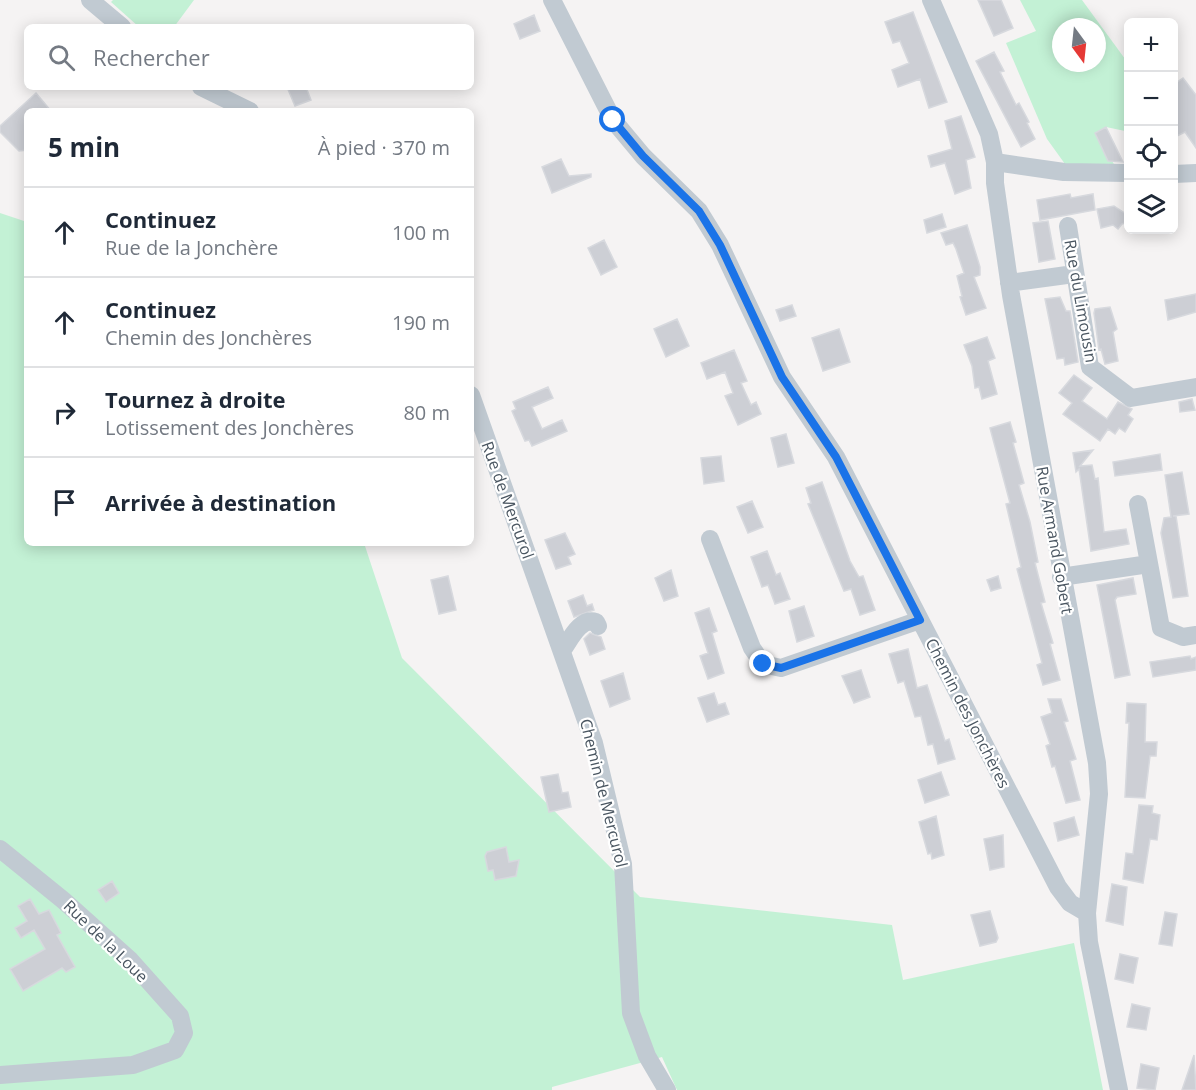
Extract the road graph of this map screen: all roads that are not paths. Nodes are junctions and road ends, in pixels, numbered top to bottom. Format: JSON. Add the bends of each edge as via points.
{"nodes":[{"id":1,"x":90,"y":0,"type":"edge"},
{"id":2,"x":552,"y":0,"type":"edge"},
{"id":3,"x":931,"y":0,"type":"edge"},
{"id":4,"x":118,"y":24,"type":"edge"},
{"id":5,"x":207,"y":90,"type":"edge"},
{"id":6,"x":244,"y":108,"type":"edge"},
{"id":7,"x":995,"y":162,"type":"junction"},
{"id":8,"x":1124,"y":173,"type":"edge"},
{"id":9,"x":1196,"y":173,"type":"edge"},
{"id":10,"x":1178,"y":174,"type":"edge"},
{"id":11,"x":1068,"y":226,"type":"dead end"},
{"id":12,"x":1074,"y":274,"type":"junction"},
{"id":13,"x":1009,"y":283,"type":"junction"},
{"id":14,"x":1196,"y":387,"type":"edge"},
{"id":15,"x":474,"y":403,"type":"edge"},
{"id":16,"x":1138,"y":504,"type":"dead end"},
{"id":17,"x":710,"y":539,"type":"dead end"},
{"id":18,"x":1149,"y":564,"type":"junction"},
{"id":19,"x":534,"y":572,"type":"joint"},
{"id":20,"x":1061,"y":577,"type":"junction"},
{"id":21,"x":920,"y":620,"type":"junction"},
{"id":22,"x":598,"y":626,"type":"dead end"},
{"id":23,"x":1196,"y":634,"type":"edge"},
{"id":24,"x":562,"y":651,"type":"junction"},
{"id":25,"x":0,"y":849,"type":"edge"},
{"id":26,"x":1087,"y":913,"type":"junction"},
{"id":27,"x":0,"y":1075,"type":"edge"},
{"id":28,"x":667,"y":1090,"type":"edge"},
{"id":29,"x":1119,"y":1090,"type":"edge"}],
"edges":[{"from":1,"to":4,"type":"street"},
{"from":2,"to":21,"type":"street","name":"Chemin des Jonchères","via":[[613,120],[699,211],[720,245],[782,377],[836,457]]},
{"from":3,"to":7,"type":"street","name":"Rue Armand Gobert","via":[[989,134]]},
{"from":5,"to":6,"type":"street"},
{"from":7,"to":8,"type":"street","via":[[1064,172]]},
{"from":7,"to":13,"type":"street","name":"Rue Armand Gobert"},
{"from":9,"to":10,"type":"street"},
{"from":11,"to":12,"type":"street","name":"Rue du Limousin"},
{"from":12,"to":13,"type":"street"},
{"from":12,"to":14,"type":"street","name":"Rue du Limousin","via":[[1090,367],[1131,398]]},
{"from":13,"to":20,"type":"street","name":"Rue Armand Gobert"},
{"from":15,"to":19,"type":"street","name":"Rue de Mercurol"},
{"from":16,"to":18,"type":"street"},
{"from":17,"to":21,"type":"street","via":[[752,648],[763,664],[781,668]]},
{"from":18,"to":20,"type":"street"},
{"from":18,"to":23,"type":"street","via":[[1161,628],[1183,637]]},
{"from":19,"to":24,"type":"street","name":"Chemin de Mercurol"},
{"from":20,"to":26,"type":"street","name":"Rue Armand Gobert","via":[[1097,763],[1099,794]]},
{"from":21,"to":26,"type":"street","name":"Chemin des Jonchères","via":[[1058,887],[1070,903]]},
{"from":22,"to":24,"type":"street","via":[[590,620],[582,623]]},
{"from":24,"to":28,"type":"street","name":"Chemin de Mercurol","via":[[594,743],[623,864],[631,1013],[647,1056]]},
{"from":25,"to":27,"type":"street","name":"Rue de la Loue","via":[[130,960],[180,1016],[184,1033],[175,1050],[133,1065]]},
{"from":26,"to":29,"type":"street","name":"Rue Armand Gobert","via":[[1089,942]]}]}
